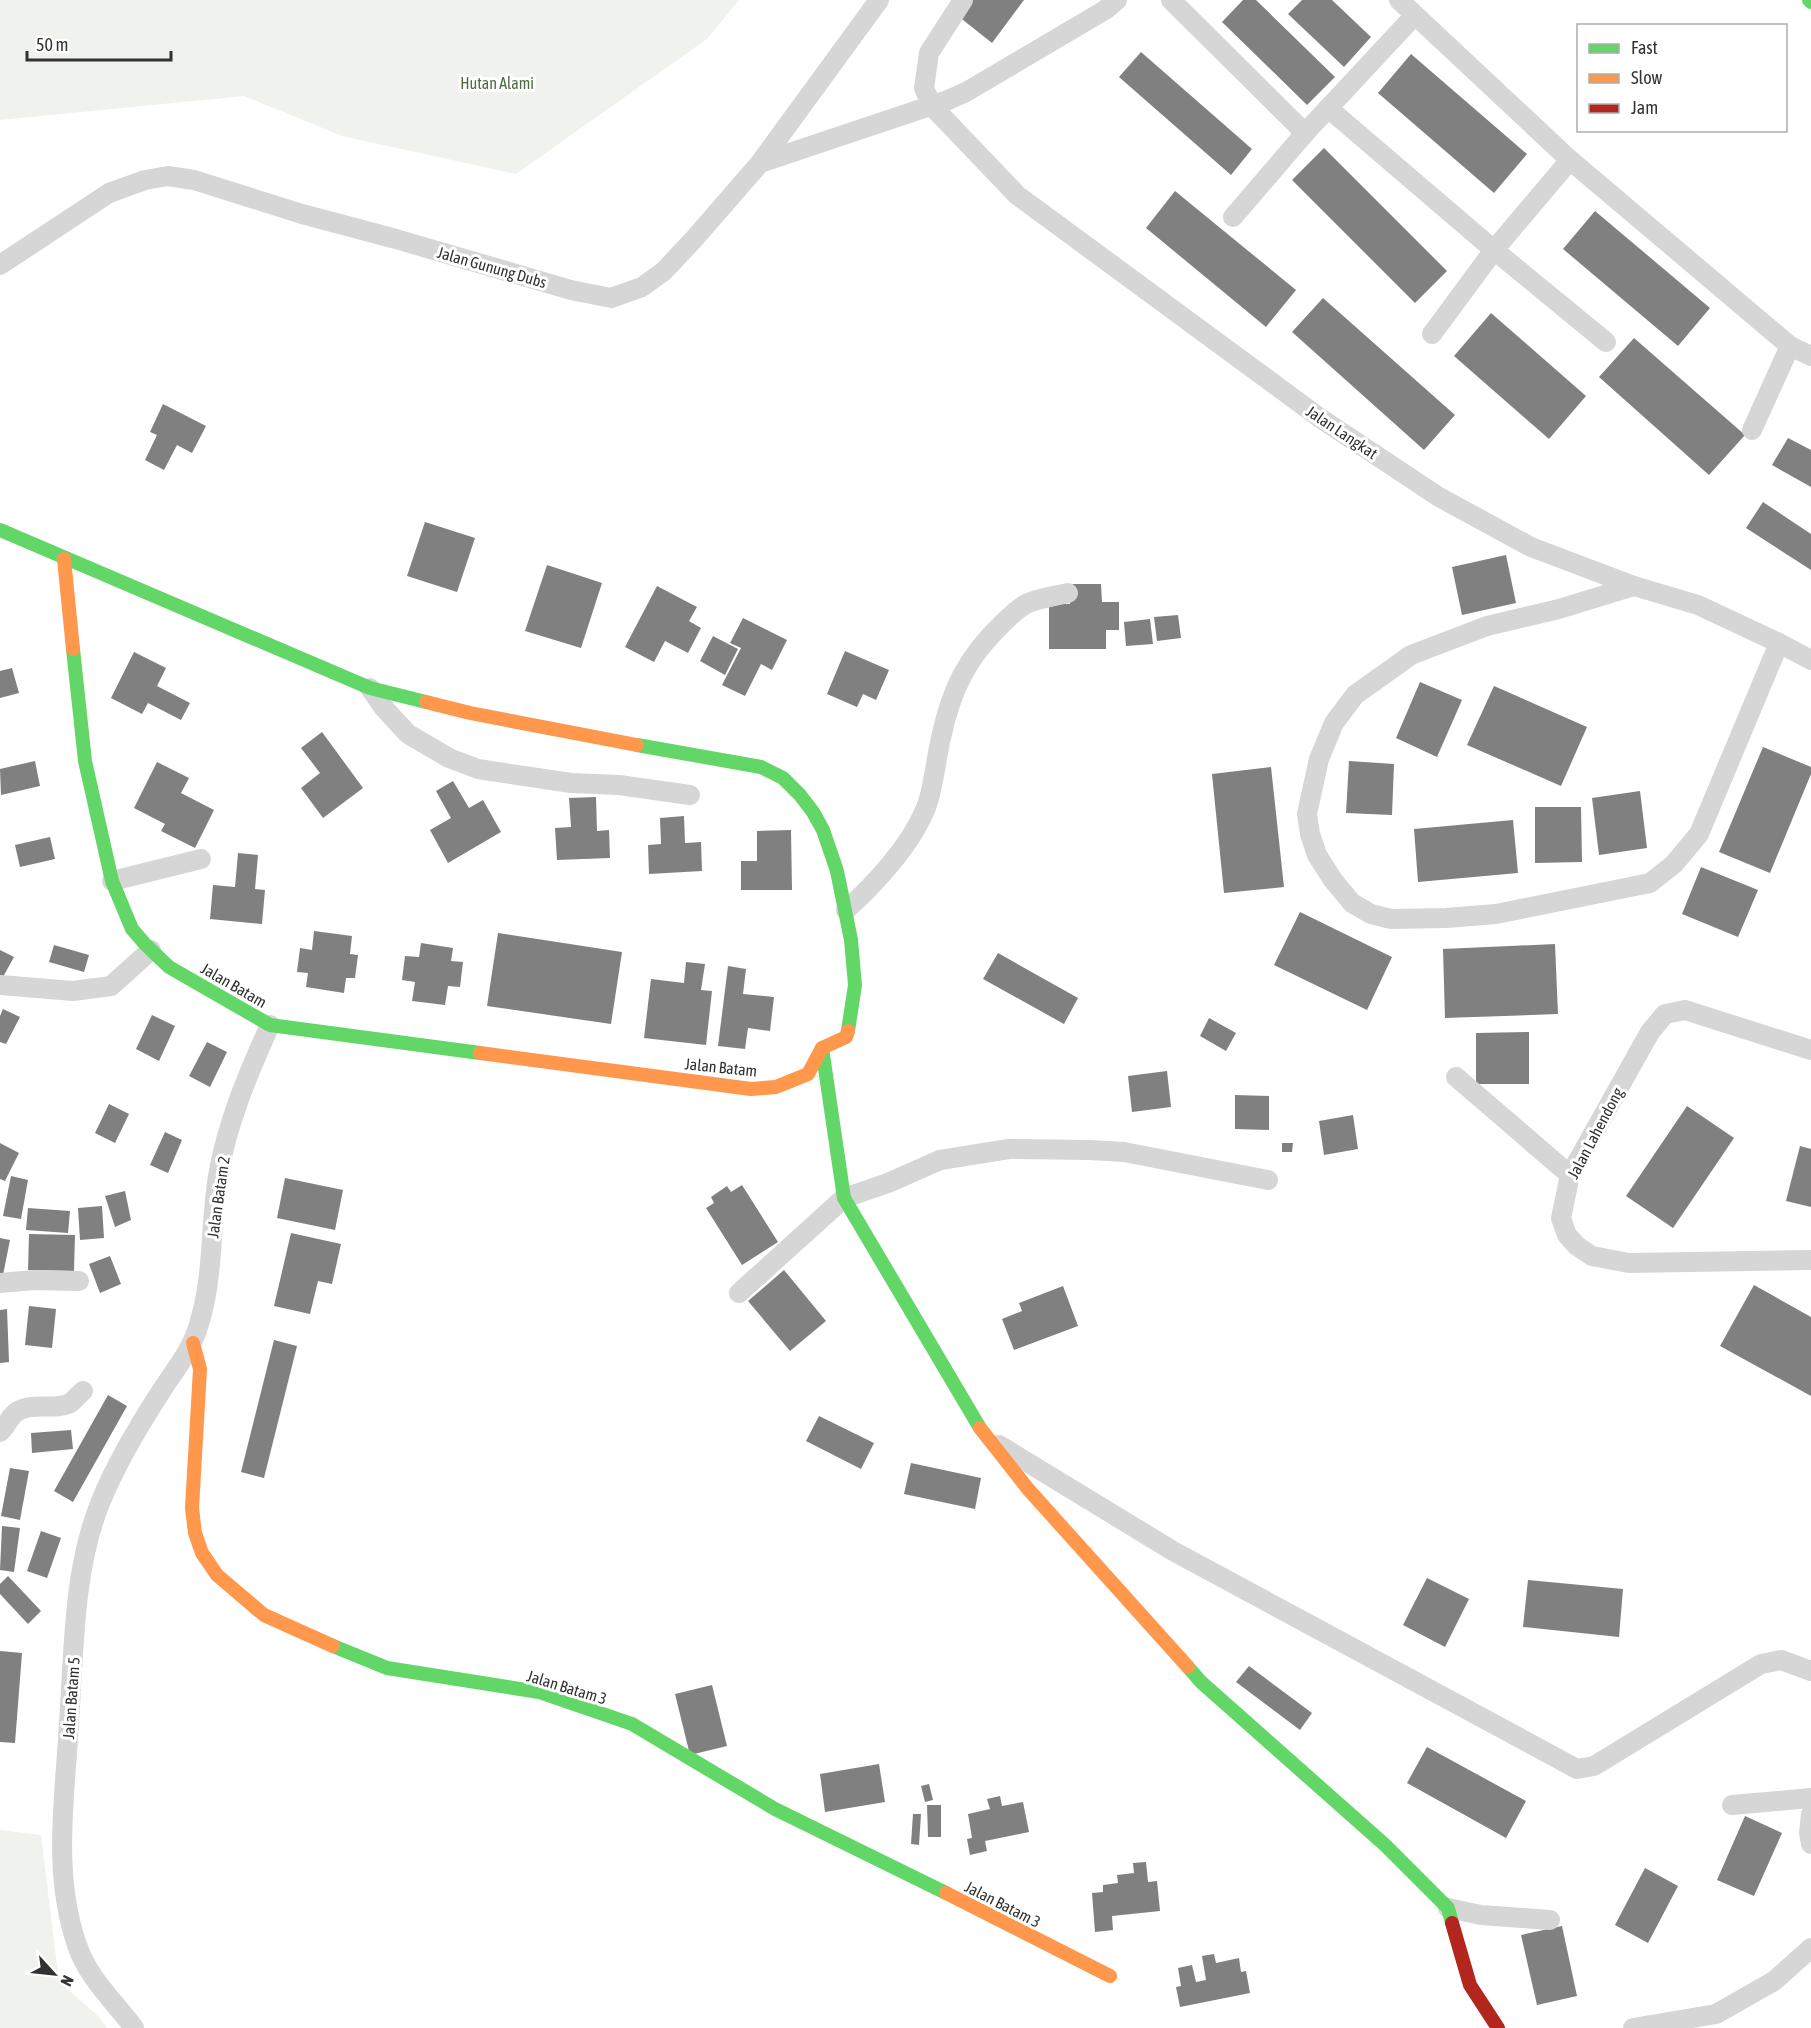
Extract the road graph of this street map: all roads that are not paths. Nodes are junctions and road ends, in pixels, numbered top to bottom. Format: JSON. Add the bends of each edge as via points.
{"nodes":[{"id":1,"x":879,"y":0,"type":"edge"},
{"id":2,"x":963,"y":0,"type":"edge"},
{"id":3,"x":1117,"y":0,"type":"edge"},
{"id":4,"x":1171,"y":0,"type":"edge"},
{"id":5,"x":1399,"y":0,"type":"edge"},
{"id":6,"x":1415,"y":15,"type":"junction"},
{"id":7,"x":932,"y":106,"type":"junction"},
{"id":8,"x":1328,"y":108,"type":"junction"},
{"id":9,"x":1305,"y":133,"type":"junction"},
{"id":10,"x":1570,"y":160,"type":"junction"},
{"id":11,"x":760,"y":163,"type":"junction"},
{"id":12,"x":1233,"y":217,"type":"dead end"},
{"id":13,"x":1494,"y":250,"type":"junction"},
{"id":14,"x":0,"y":265,"type":"edge"},
{"id":15,"x":1432,"y":334,"type":"dead end"},
{"id":16,"x":1606,"y":342,"type":"dead end"},
{"id":17,"x":1790,"y":346,"type":"junction"},
{"id":18,"x":1811,"y":356,"type":"edge"},
{"id":19,"x":1752,"y":430,"type":"dead end"},
{"id":20,"x":0,"y":530,"type":"edge"},
{"id":21,"x":64,"y":559,"type":"junction"},
{"id":22,"x":1634,"y":586,"type":"junction"},
{"id":23,"x":1068,"y":593,"type":"dead end"},
{"id":24,"x":1779,"y":643,"type":"junction"},
{"id":25,"x":1811,"y":660,"type":"edge"},
{"id":26,"x":370,"y":688,"type":"junction"},
{"id":27,"x":690,"y":795,"type":"dead end"},
{"id":28,"x":201,"y":859,"type":"dead end"},
{"id":29,"x":112,"y":881,"type":"junction"},
{"id":30,"x":846,"y":910,"type":"junction"},
{"id":31,"x":151,"y":950,"type":"junction"},
{"id":32,"x":0,"y":985,"type":"edge"},
{"id":33,"x":270,"y":1025,"type":"junction"},
{"id":34,"x":822,"y":1048,"type":"junction"},
{"id":35,"x":1811,"y":1050,"type":"edge"},
{"id":36,"x":1456,"y":1077,"type":"dead end"},
{"id":37,"x":1570,"y":1175,"type":"junction"},
{"id":38,"x":1268,"y":1180,"type":"dead end"},
{"id":39,"x":844,"y":1198,"type":"junction"},
{"id":40,"x":1811,"y":1260,"type":"edge"},
{"id":41,"x":79,"y":1281,"type":"dead end"},
{"id":42,"x":0,"y":1283,"type":"edge"},
{"id":43,"x":739,"y":1293,"type":"dead end"},
{"id":44,"x":193,"y":1343,"type":"junction"},
{"id":45,"x":176,"y":1370,"type":"joint"},
{"id":46,"x":84,"y":1391,"type":"dead end"},
{"id":47,"x":0,"y":1432,"type":"edge"},
{"id":48,"x":987,"y":1437,"type":"junction"},
{"id":49,"x":1811,"y":1671,"type":"edge"},
{"id":50,"x":1811,"y":1798,"type":"edge"},
{"id":51,"x":1732,"y":1805,"type":"dead end"},
{"id":52,"x":1811,"y":1814,"type":"edge"},
{"id":53,"x":1811,"y":1844,"type":"edge"},
{"id":54,"x":1448,"y":1908,"type":"junction"},
{"id":55,"x":1550,"y":1920,"type":"dead end"},
{"id":56,"x":1811,"y":1948,"type":"edge"},
{"id":57,"x":1110,"y":1976,"type":"dead end"},
{"id":58,"x":134,"y":2028,"type":"edge"},
{"id":59,"x":1498,"y":2028,"type":"edge"},
{"id":60,"x":1633,"y":2028,"type":"edge"}],
"edges":[{"from":1,"to":11,"type":"street","name":"Jalan Gunung Dubs"},
{"from":2,"to":7,"type":"street","via":[[929,53],[924,88]]},
{"from":3,"to":7,"type":"street","via":[[966,92]]},
{"from":4,"to":9,"type":"street"},
{"from":5,"to":6,"type":"street"},
{"from":6,"to":8,"type":"street"},
{"from":6,"to":10,"type":"street"},
{"from":7,"to":11,"type":"street"},
{"from":7,"to":22,"type":"street","name":"Jalan Langkat","via":[[1017,195],[1320,418],[1439,497],[1530,547]]},
{"from":8,"to":9,"type":"street"},
{"from":8,"to":13,"type":"street"},
{"from":9,"to":12,"type":"street"},
{"from":10,"to":13,"type":"street"},
{"from":10,"to":17,"type":"street"},
{"from":11,"to":14,"type":"street","name":"Jalan Gunung Dubs","via":[[664,271],[642,287],[610,298],[302,214],[194,180],[168,176],[109,193]]},
{"from":13,"to":15,"type":"street"},
{"from":13,"to":16,"type":"street"},
{"from":17,"to":18,"type":"street"},
{"from":17,"to":19,"type":"street"},
{"from":20,"to":21,"type":"street"},
{"from":21,"to":26,"type":"street"},
{"from":21,"to":29,"type":"street","name":"Jalan Batam","via":[[85,761]]},
{"from":22,"to":24,"type":"street","name":"Jalan Langkat","via":[[1698,605]]},
{"from":22,"to":24,"type":"street","via":[[1487,626],[1411,655],[1355,695],[1334,723],[1319,759],[1307,814],[1317,855],[1352,903],[1390,920],[1446,918],[1496,914],[1650,883],[1674,864],[1699,834]]},
{"from":23,"to":30,"type":"street","via":[[1027,603],[984,641],[968,663],[954,688],[926,809],[887,867]]},
{"from":24,"to":25,"type":"street","name":"Jalan Langkat"},
{"from":26,"to":27,"type":"street","via":[[408,734],[478,770]]},
{"from":26,"to":30,"type":"street","via":[[470,713],[761,767],[784,779],[821,827],[838,869]]},
{"from":28,"to":29,"type":"street"},
{"from":29,"to":31,"type":"street","name":"Jalan Batam","via":[[132,929]]},
{"from":30,"to":34,"type":"street","via":[[856,991],[852,1018],[846,1038]]},
{"from":31,"to":32,"type":"street","via":[[111,986],[73,991]]},
{"from":31,"to":33,"type":"street","name":"Jalan Batam","via":[[169,967]]},
{"from":33,"to":34,"type":"street","name":"Jalan Batam","via":[[751,1089],[776,1087],[808,1074]]},
{"from":33,"to":44,"type":"street","name":"Jalan Batam 2","via":[[244,1083],[228,1133],[218,1176],[205,1301]]},
{"from":34,"to":39,"type":"street"},
{"from":35,"to":37,"type":"street","name":"Jalan Lahendong","via":[[1685,1010],[1665,1014],[1650,1032]]},
{"from":36,"to":37,"type":"street"},
{"from":37,"to":40,"type":"street","name":"Jalan Lahendong","via":[[1561,1218],[1567,1235],[1592,1256],[1637,1264]]},
{"from":38,"to":39,"type":"street","via":[[1124,1152],[1009,1149],[940,1160]]},
{"from":39,"to":43,"type":"street"},
{"from":39,"to":48,"type":"street"},
{"from":41,"to":42,"type":"street"},
{"from":44,"to":45,"type":"street","name":"Jalan Batam 2"},
{"from":44,"to":57,"type":"street","name":"Jalan Batam 3","via":[[200,1369],[192,1489],[195,1533],[202,1553],[217,1575],[264,1615],[387,1668],[539,1692],[632,1724],[775,1809]]},
{"from":45,"to":58,"type":"street","name":"Jalan Batam 5","via":[[125,1455],[101,1500],[92,1527],[76,1620],[63,1790],[61,1850],[66,1906],[74,1934],[88,1968]]},
{"from":46,"to":47,"type":"street","via":[[65,1406],[20,1409]]},
{"from":48,"to":49,"type":"street","via":[[1173,1551],[1577,1769],[1594,1766],[1761,1664],[1782,1660]]},
{"from":48,"to":54,"type":"street","via":[[1028,1489],[1201,1682],[1385,1845]]},
{"from":50,"to":51,"type":"street"},
{"from":52,"to":53,"type":"street"},
{"from":54,"to":55,"type":"street","via":[[1481,1915]]},
{"from":54,"to":59,"type":"street","via":[[1470,1985]]},
{"from":56,"to":60,"type":"street","via":[[1774,1980],[1716,2014]]}]}
